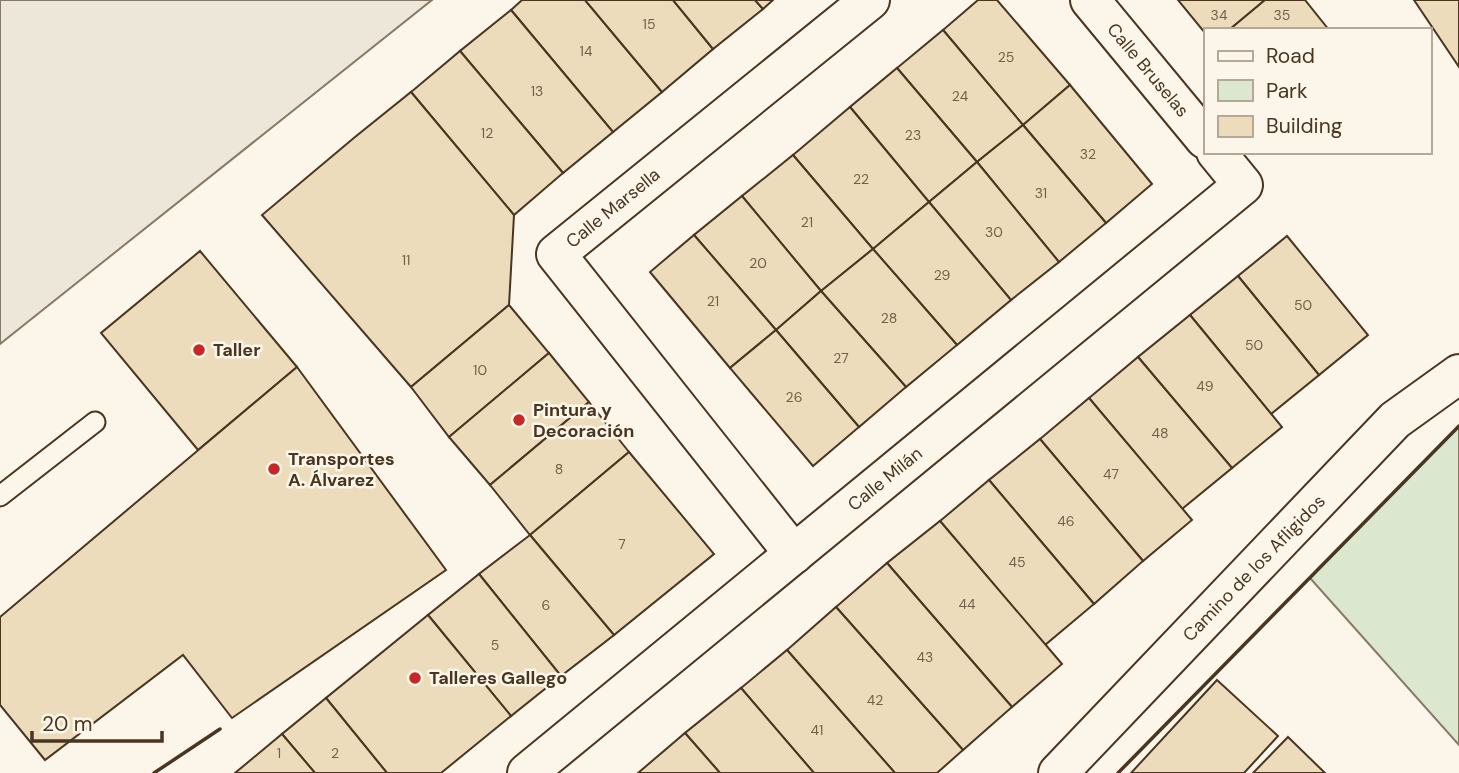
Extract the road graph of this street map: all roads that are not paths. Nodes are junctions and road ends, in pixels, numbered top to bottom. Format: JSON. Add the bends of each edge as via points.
{"nodes":[{"id":1,"x":870,"y":0,"type":"edge"},
{"id":2,"x":1090,"y":0,"type":"edge"},
{"id":3,"x":1204,"y":138,"type":"edge"},
{"id":4,"x":1218,"y":154,"type":"edge"},
{"id":5,"x":1459,"y":374,"type":"edge"},
{"id":6,"x":95,"y":422,"type":"dead end"},
{"id":7,"x":0,"y":496,"type":"edge"},
{"id":8,"x":794,"y":554,"type":"junction"},
{"id":9,"x":527,"y":773,"type":"edge"},
{"id":10,"x":1058,"y":773,"type":"edge"}],
"edges":[{"from":1,"to":8,"type":"street","name":"Calle Marsella","via":[[556,254]]},
{"from":2,"to":3,"type":"street","name":"Calle Bruselas"},
{"from":4,"to":8,"type":"street","name":"Calle Milán","via":[[1243,185]]},
{"from":5,"to":10,"type":"street","name":"Camino de los Afligidos","via":[[1395,420]]},
{"from":6,"to":7,"type":"lane"},
{"from":8,"to":9,"type":"street","name":"Calle Milán"}]}
